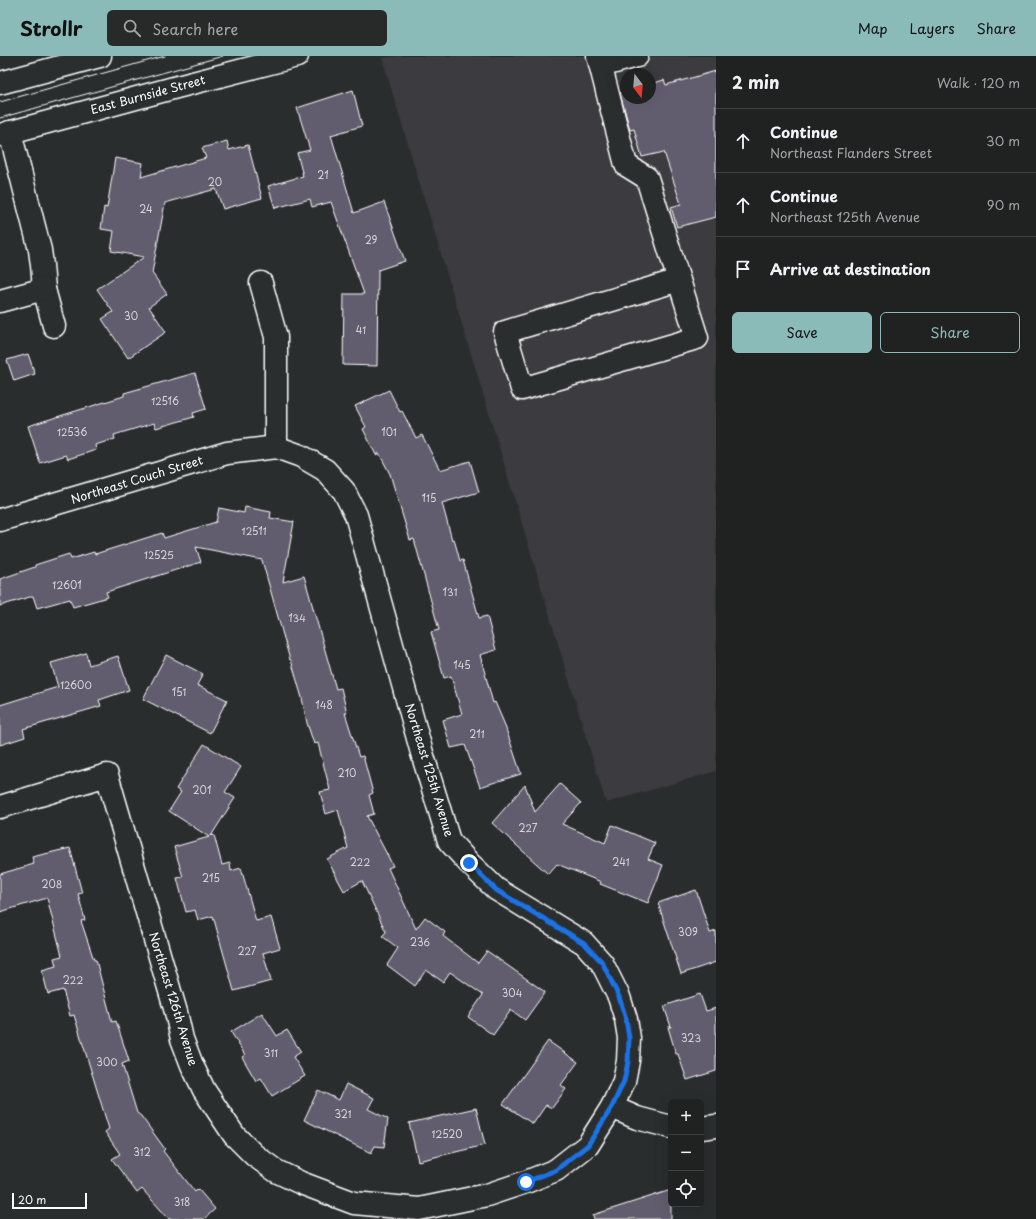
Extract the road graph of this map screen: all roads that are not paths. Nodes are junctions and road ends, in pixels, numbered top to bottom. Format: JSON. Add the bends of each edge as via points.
{"nodes":[{"id":1,"x":100,"y":56,"type":"edge"},
{"id":2,"x":297,"y":56,"type":"edge"},
{"id":3,"x":636,"y":56,"type":"edge"},
{"id":4,"x":600,"y":61,"type":"edge"},
{"id":5,"x":0,"y":83,"type":"edge"},
{"id":6,"x":5,"y":133,"type":"edge"},
{"id":7,"x":679,"y":280,"type":"junction"},
{"id":8,"x":262,"y":283,"type":"dead end"},
{"id":9,"x":44,"y":289,"type":"junction"},
{"id":10,"x":0,"y":301,"type":"edge"},
{"id":11,"x":54,"y":326,"type":"dead end"},
{"id":12,"x":276,"y":447,"type":"junction"},
{"id":13,"x":0,"y":520,"type":"edge"},
{"id":14,"x":0,"y":807,"type":"edge"},
{"id":15,"x":612,"y":1107,"type":"junction"},
{"id":16,"x":668,"y":1126,"type":"edge"},
{"id":17,"x":716,"y":1126,"type":"edge"},
{"id":18,"x":704,"y":1128,"type":"edge"},
{"id":19,"x":352,"y":1211,"type":"edge"}],
"edges":[{"from":1,"to":5,"type":"street"},
{"from":2,"to":6,"type":"street","name":"East Burnside Street"},
{"from":3,"to":4,"type":"street"},
{"from":4,"to":7,"type":"street","via":[[626,165],[647,178]]},
{"from":6,"to":9,"type":"street","via":[[40,250]]},
{"from":7,"to":7,"type":"street","via":[[697,338],[522,389],[505,332]]},
{"from":8,"to":12,"type":"street","via":[[276,337]]},
{"from":9,"to":10,"type":"street"},
{"from":9,"to":11,"type":"street"},
{"from":12,"to":13,"type":"street","name":"Northeast Couch Street","via":[[227,453]]},
{"from":12,"to":15,"type":"street","name":"Northeast 125th Avenue","via":[[301,456],[325,470],[344,491],[356,515],[449,841],[496,890],[584,943],[602,962],[619,997],[629,1038],[624,1081]]},
{"from":14,"to":19,"type":"street","name":"Northeast 126th Avenue","via":[[107,775],[182,1039],[204,1090],[234,1135],[254,1155],[276,1171]]},
{"from":15,"to":16,"type":"street","via":[[637,1118]]},
{"from":15,"to":19,"type":"street","name":"Northeast 125th Avenue","via":[[588,1145],[556,1170],[486,1195],[419,1209]]},
{"from":17,"to":18,"type":"street"}]}
